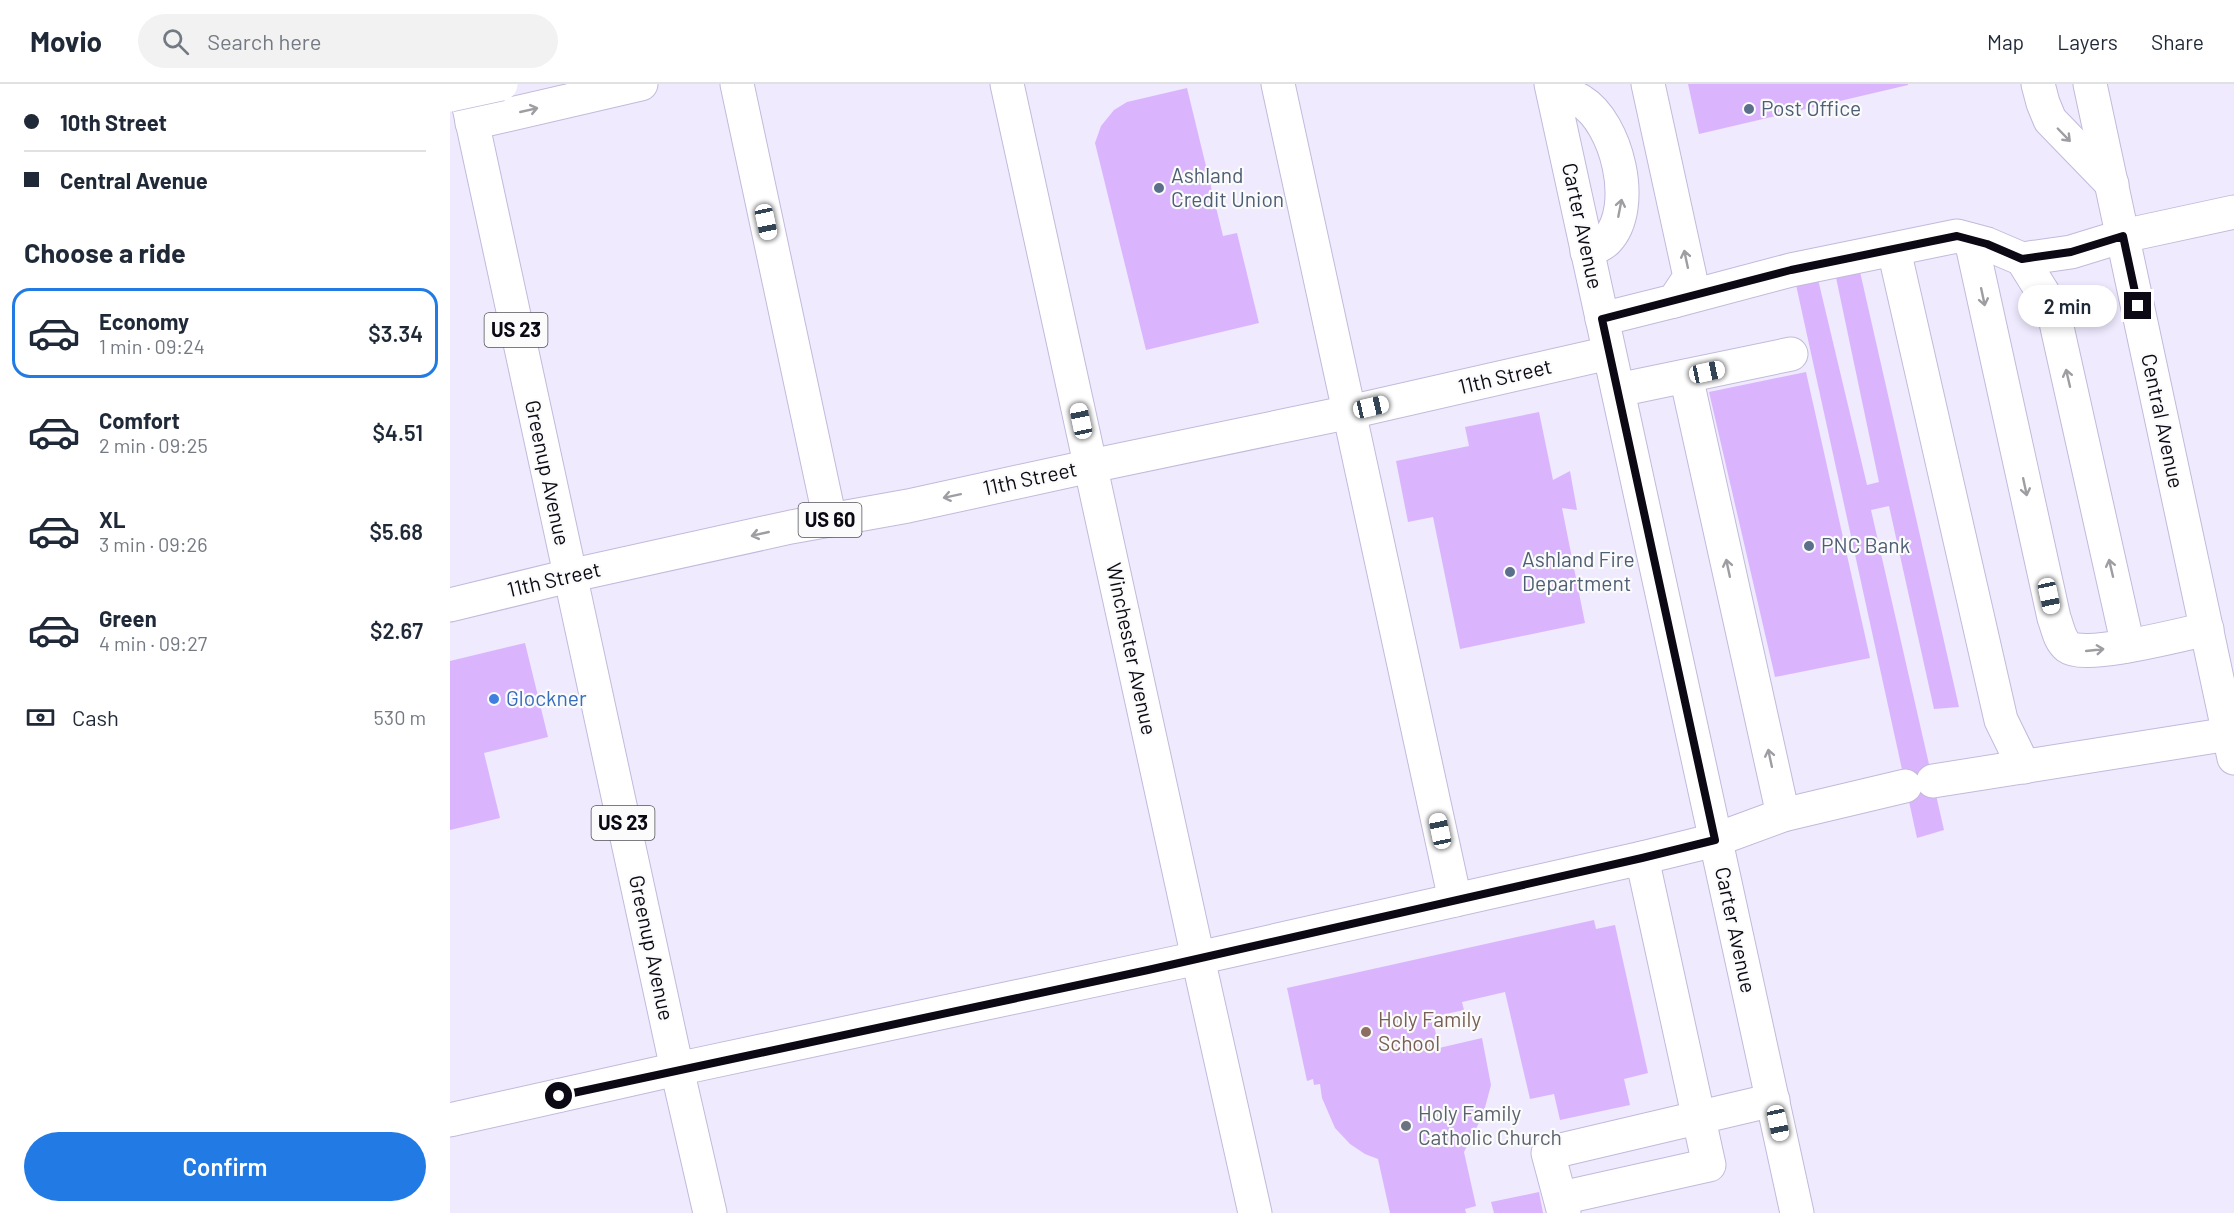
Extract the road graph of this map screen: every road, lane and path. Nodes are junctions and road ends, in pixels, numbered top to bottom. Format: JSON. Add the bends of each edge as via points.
{"nodes":[{"id":1,"x":464,"y":84,"type":"edge"},
{"id":2,"x":501,"y":84,"type":"edge"},
{"id":3,"x":641,"y":84,"type":"edge"},
{"id":4,"x":737,"y":84,"type":"edge"},
{"id":5,"x":1007,"y":84,"type":"edge"},
{"id":6,"x":1278,"y":84,"type":"edge"},
{"id":7,"x":1648,"y":84,"type":"edge"},
{"id":8,"x":2038,"y":84,"type":"edge"},
{"id":9,"x":2090,"y":84,"type":"edge"},
{"id":10,"x":1553,"y":89,"type":"edge"},
{"id":11,"x":450,"y":95,"type":"edge"},
{"id":12,"x":472,"y":123,"type":"junction"},
{"id":13,"x":2112,"y":184,"type":"junction"},
{"id":14,"x":2234,"y":212,"type":"edge"},
{"id":15,"x":2123,"y":236,"type":"junction"},
{"id":16,"x":1971,"y":240,"type":"junction"},
{"id":17,"x":1894,"y":250,"type":"junction"},
{"id":18,"x":1587,"y":252,"type":"junction"},
{"id":19,"x":2022,"y":259,"type":"junction"},
{"id":20,"x":1674,"y":301,"type":"junction"},
{"id":21,"x":1602,"y":319,"type":"junction"},
{"id":22,"x":1609,"y":353,"type":"junction"},
{"id":23,"x":1791,"y":354,"type":"dead end"},
{"id":24,"x":1686,"y":376,"type":"junction"},
{"id":25,"x":1618,"y":390,"type":"junction"},
{"id":26,"x":1350,"y":412,"type":"junction"},
{"id":27,"x":1091,"y":466,"type":"junction"},
{"id":28,"x":830,"y":520,"type":"junction"},
{"id":29,"x":569,"y":576,"type":"junction"},
{"id":30,"x":450,"y":605,"type":"edge"},
{"id":31,"x":2207,"y":629,"type":"junction"},
{"id":32,"x":2128,"y":646,"type":"junction"},
{"id":33,"x":2225,"y":670,"type":"edge"},
{"id":34,"x":2231,"y":746,"type":"edge"},
{"id":35,"x":2024,"y":766,"type":"junction"},
{"id":36,"x":1783,"y":815,"type":"junction"},
{"id":37,"x":1715,"y":840,"type":"junction"},
{"id":38,"x":1642,"y":858,"type":"junction"},
{"id":39,"x":1455,"y":900,"type":"junction"},
{"id":40,"x":1198,"y":958,"type":"junction"},
{"id":41,"x":677,"y":1069,"type":"junction"},
{"id":42,"x":1773,"y":1100,"type":"junction"},
{"id":43,"x":1698,"y":1117,"type":"junction"},
{"id":44,"x":450,"y":1120,"type":"edge"},
{"id":45,"x":1562,"y":1206,"type":"edge"},
{"id":46,"x":710,"y":1213,"type":"edge"},
{"id":47,"x":1255,"y":1213,"type":"edge"},
{"id":48,"x":1797,"y":1213,"type":"edge"}],
"edges":[{"from":1,"to":12,"type":"main road","name":"Greenup Avenue","number":"US 23"},
{"from":2,"to":11,"type":"main road","bridge":true},
{"from":12,"to":3,"type":"main road","one_way":true},
{"from":4,"to":28,"type":"main road"},
{"from":5,"to":27,"type":"main road","name":"Winchester Avenue"},
{"from":6,"to":26,"type":"main road"},
{"from":20,"to":7,"type":"main road","one_way":true,"via":[[1690,277]]},
{"from":8,"to":13,"type":"main road","one_way":true,"via":[[2050,120]]},
{"from":9,"to":13,"type":"main road","name":"Central Avenue"},
{"from":10,"to":18,"type":"main road","name":"Carter Avenue"},
{"from":18,"to":10,"type":"main road","one_way":true,"via":[[1607,241],[1615,227],[1623,195],[1620,174],[1611,137],[1602,122],[1579,99]]},
{"from":12,"to":29,"type":"main road","name":"Greenup Avenue","number":"US 23"},
{"from":13,"to":15,"type":"main road","name":"Central Avenue"},
{"from":14,"to":15,"type":"main road"},
{"from":15,"to":19,"type":"main road","via":[[2071,252]]},
{"from":15,"to":31,"type":"main road","name":"Central Avenue"},
{"from":16,"to":17,"type":"main road","via":[[1957,236]]},
{"from":16,"to":19,"type":"main road"},
{"from":16,"to":32,"type":"main road","one_way":true,"via":[[2061,640],[2070,649],[2081,651]]},
{"from":17,"to":20,"type":"main road","via":[[1791,270]]},
{"from":17,"to":35,"type":"main road","via":[[2001,720]]},
{"from":18,"to":21,"type":"main road","name":"Carter Avenue"},
{"from":32,"to":19,"type":"main road","one_way":true,"via":[[2052,309]]},
{"from":20,"to":21,"type":"main road"},
{"from":21,"to":22,"type":"main road","name":"Carter Avenue"},
{"from":22,"to":25,"type":"main road","name":"Carter Avenue"},
{"from":22,"to":26,"type":"main road","name":"11th Street"},
{"from":23,"to":24,"type":"main road"},
{"from":24,"to":25,"type":"main road"},
{"from":36,"to":24,"type":"main road","one_way":true},
{"from":25,"to":37,"type":"main road","name":"Carter Avenue"},
{"from":26,"to":27,"type":"main road","name":"11th Street"},
{"from":26,"to":39,"type":"main road"},
{"from":27,"to":28,"type":"main road","name":"11th Street","number":"US 60","one_way":true},
{"from":27,"to":40,"type":"main road","name":"Winchester Avenue"},
{"from":28,"to":29,"type":"main road","name":"11th Street","number":"US 60","one_way":true},
{"from":29,"to":30,"type":"main road","name":"11th Street"},
{"from":29,"to":41,"type":"main road","name":"Greenup Avenue","number":"US 23"},
{"from":31,"to":32,"type":"main road"},
{"from":31,"to":33,"type":"main road","name":"Central Avenue"},
{"from":33,"to":34,"type":"main road","name":"Central Avenue"},
{"from":34,"to":35,"type":"main road"},
{"from":35,"to":36,"type":"main road","via":[[1919,784]]},
{"from":36,"to":37,"type":"main road"},
{"from":37,"to":38,"type":"main road"},
{"from":37,"to":42,"type":"main road","name":"Carter Avenue"},
{"from":38,"to":39,"type":"main road"},
{"from":38,"to":43,"type":"main road"},
{"from":39,"to":40,"type":"main road"},
{"from":40,"to":41,"type":"main road"},
{"from":40,"to":47,"type":"main road","name":"Winchester Avenue"},
{"from":41,"to":44,"type":"main road"},
{"from":41,"to":46,"type":"main road","name":"Greenup Avenue","number":"US 23"},
{"from":42,"to":43,"type":"main road"},
{"from":42,"to":48,"type":"main road","name":"Carter Avenue"},
{"from":43,"to":45,"type":"main road","via":[[1709,1165]]},
{"from":43,"to":45,"type":"main road","via":[[1548,1153]]}]}
